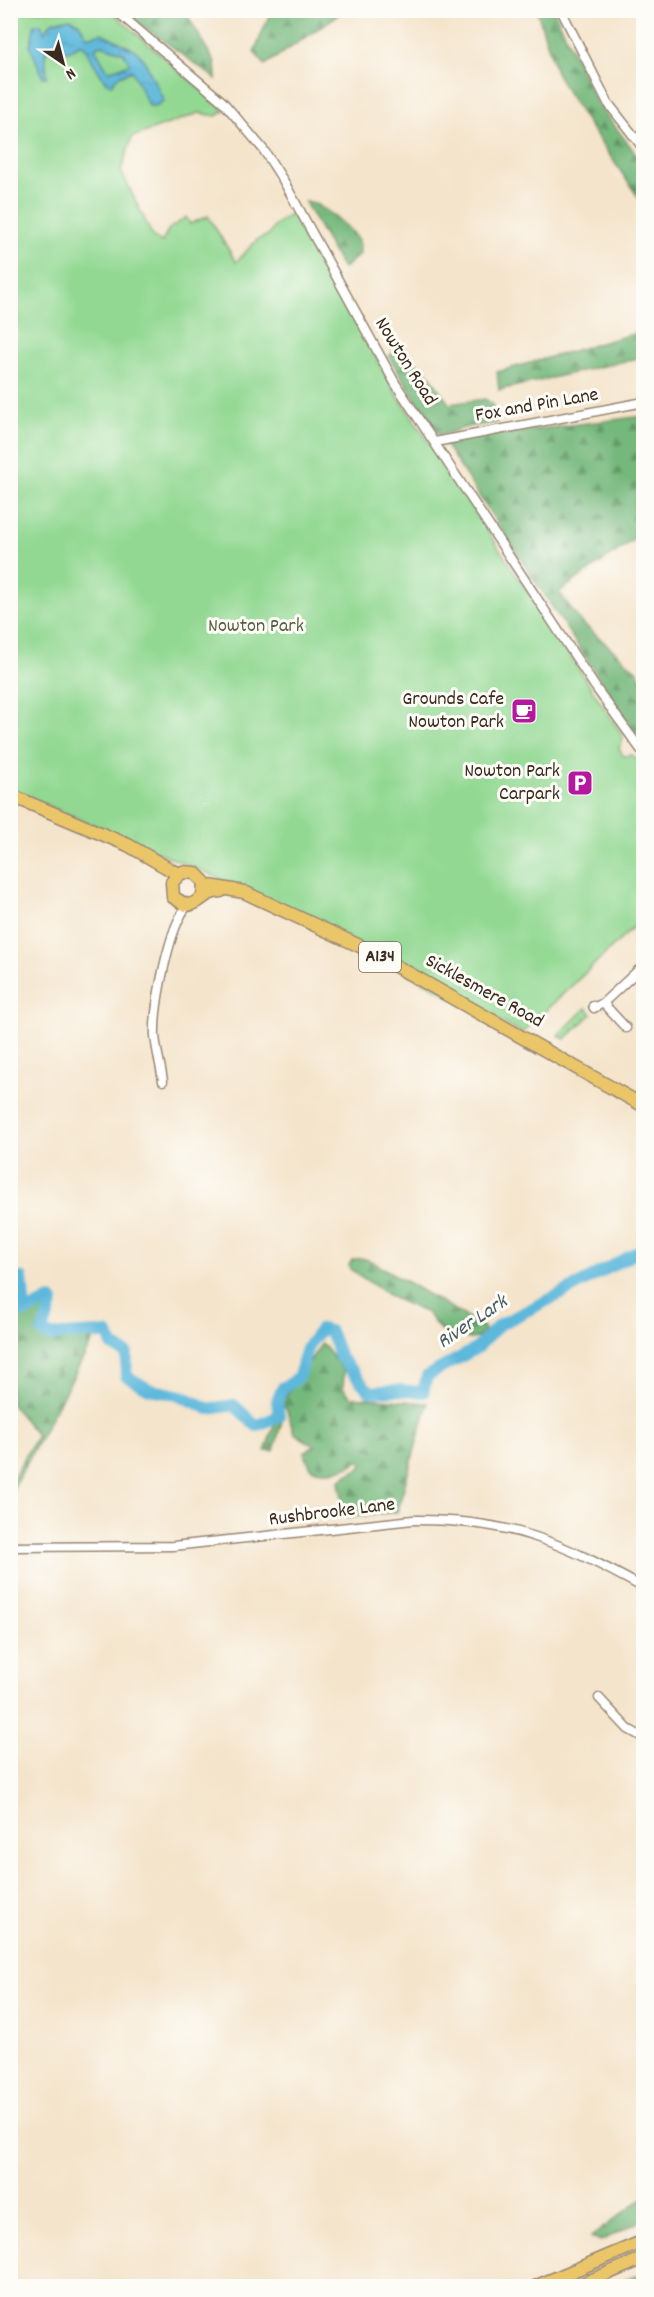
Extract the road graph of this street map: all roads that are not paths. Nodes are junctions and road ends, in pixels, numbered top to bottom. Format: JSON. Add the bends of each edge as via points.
{"nodes":[{"id":1,"x":115,"y":10,"type":"edge"},
{"id":2,"x":561,"y":10,"type":"edge"},
{"id":3,"x":644,"y":149,"type":"edge"},
{"id":4,"x":644,"y":402,"type":"edge"},
{"id":5,"x":435,"y":442,"type":"junction"},
{"id":6,"x":644,"y":754,"type":"edge"},
{"id":7,"x":10,"y":795,"type":"edge"},
{"id":8,"x":175,"y":878,"type":"junction"},
{"id":9,"x":204,"y":890,"type":"junction"},
{"id":10,"x":182,"y":907,"type":"junction"},
{"id":11,"x":644,"y":965,"type":"edge"},
{"id":12,"x":603,"y":1003,"type":"junction"},
{"id":13,"x":592,"y":1006,"type":"dead end"},
{"id":14,"x":627,"y":1028,"type":"dead end"},
{"id":15,"x":163,"y":1081,"type":"dead end"},
{"id":16,"x":644,"y":1106,"type":"edge"},
{"id":17,"x":10,"y":1547,"type":"edge"},
{"id":18,"x":644,"y":1588,"type":"edge"},
{"id":19,"x":599,"y":1698,"type":"dead end"},
{"id":20,"x":644,"y":1738,"type":"edge"},
{"id":21,"x":644,"y":2241,"type":"edge"},
{"id":22,"x":644,"y":2258,"type":"edge"},
{"id":23,"x":537,"y":2286,"type":"edge"},
{"id":24,"x":578,"y":2286,"type":"edge"}],
"edges":[{"from":1,"to":5,"type":"street","name":"Nowton Road","via":[[223,102],[263,149],[396,383]]},
{"from":2,"to":3,"type":"street","via":[[608,103]]},
{"from":4,"to":5,"type":"street","name":"Fox and Pin Lane"},
{"from":5,"to":6,"type":"street","name":"Nowton Road","via":[[596,688]]},
{"from":7,"to":8,"type":"highway","name":"Sicklesmere Road","number":"A134","via":[[128,844]]},
{"from":8,"to":9,"type":"highway","name":"Sicklesmere Road","number":"A134","via":[[186,871],[195,873]]},
{"from":8,"to":10,"type":"highway","via":[[171,892]]},
{"from":9,"to":10,"type":"highway","via":[[196,903]]},
{"from":9,"to":16,"type":"highway","name":"Sicklesmere Road","number":"A134","via":[[236,890],[254,896],[364,948]]},
{"from":10,"to":15,"type":"street","via":[[173,929],[157,1008],[155,1035]]},
{"from":11,"to":12,"type":"street"},
{"from":12,"to":13,"type":"street"},
{"from":12,"to":14,"type":"street"},
{"from":17,"to":18,"type":"street","name":"Rushbrooke Lane","via":[[173,1546],[403,1521],[451,1520],[537,1536]]},
{"from":19,"to":20,"type":"street","via":[[628,1729]]},
{"from":21,"to":23,"type":"highway"},
{"from":22,"to":24,"type":"highway"}]}
